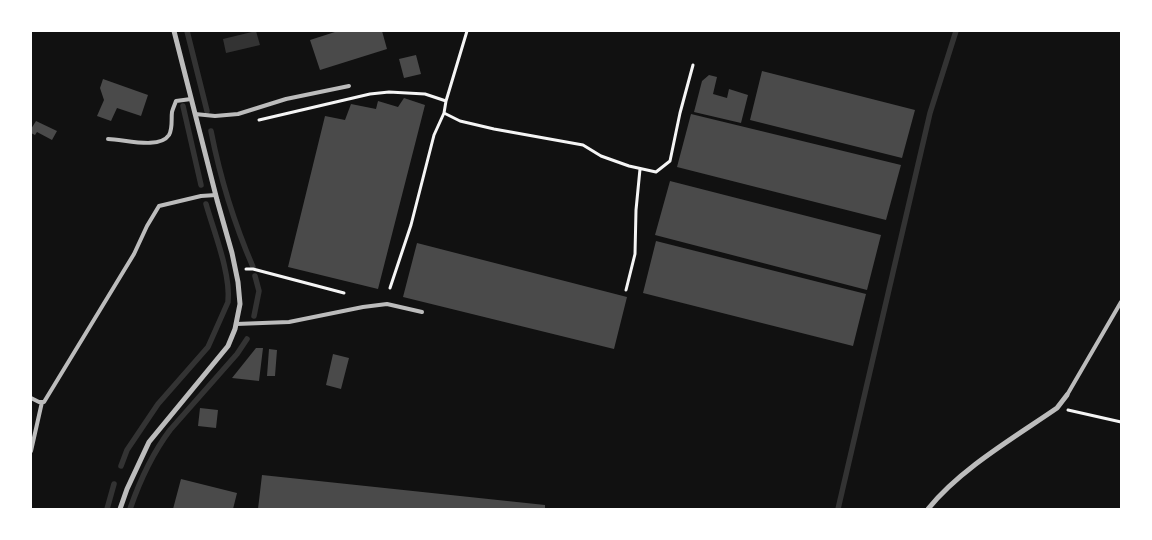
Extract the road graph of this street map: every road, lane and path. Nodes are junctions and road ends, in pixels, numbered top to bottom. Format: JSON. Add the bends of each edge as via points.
{"nodes":[{"id":1,"x":174,"y":31,"type":"edge"},
{"id":2,"x":467,"y":31,"type":"edge"},
{"id":3,"x":693,"y":65,"type":"dead end"},
{"id":4,"x":349,"y":86,"type":"dead end"},
{"id":5,"x":191,"y":99,"type":"junction"},
{"id":6,"x":446,"y":101,"type":"junction"},
{"id":7,"x":444,"y":113,"type":"junction"},
{"id":8,"x":195,"y":114,"type":"junction"},
{"id":9,"x":255,"y":121,"type":"dead end"},
{"id":10,"x":108,"y":139,"type":"dead end"},
{"id":11,"x":640,"y":168,"type":"junction"},
{"id":12,"x":216,"y":195,"type":"junction"},
{"id":13,"x":235,"y":270,"type":"junction"},
{"id":14,"x":390,"y":288,"type":"dead end"},
{"id":15,"x":626,"y":290,"type":"dead end"},
{"id":16,"x":344,"y":293,"type":"dead end"},
{"id":17,"x":1121,"y":302,"type":"edge"},
{"id":18,"x":422,"y":312,"type":"dead end"},
{"id":19,"x":236,"y":324,"type":"junction"},
{"id":20,"x":1067,"y":395,"type":"joint"},
{"id":21,"x":31,"y":398,"type":"edge"},
{"id":22,"x":42,"y":402,"type":"junction"},
{"id":23,"x":1057,"y":408,"type":"junction"},
{"id":24,"x":1121,"y":422,"type":"edge"},
{"id":25,"x":31,"y":451,"type":"edge"},
{"id":26,"x":120,"y":509,"type":"edge"},
{"id":27,"x":928,"y":509,"type":"edge"}],
"edges":[{"from":1,"to":5,"type":"street"},
{"from":2,"to":6,"type":"path"},
{"from":3,"to":11,"type":"path","via":[[670,161],[656,172]]},
{"from":4,"to":8,"type":"lane","via":[[238,114]]},
{"from":5,"to":8,"type":"street"},
{"from":5,"to":10,"type":"lane","via":[[176,101],[168,136],[159,143]]},
{"from":6,"to":7,"type":"path"},
{"from":6,"to":9,"type":"path","via":[[425,94],[389,92]]},
{"from":7,"to":11,"type":"path","via":[[494,129],[583,146],[601,156]]},
{"from":7,"to":14,"type":"path","via":[[434,135],[412,225]]},
{"from":8,"to":12,"type":"street"},
{"from":11,"to":15,"type":"path","via":[[635,254]]},
{"from":12,"to":13,"type":"street"},
{"from":12,"to":22,"type":"lane","via":[[159,206],[96,318]]},
{"from":13,"to":16,"type":"path","via":[[253,269]]},
{"from":13,"to":19,"type":"street","via":[[240,304]]},
{"from":17,"to":20,"type":"lane"},
{"from":18,"to":19,"type":"lane","via":[[387,304],[289,322]]},
{"from":19,"to":26,"type":"street","via":[[228,346],[149,442]]},
{"from":20,"to":23,"type":"street"},
{"from":21,"to":22,"type":"lane"},
{"from":22,"to":25,"type":"lane"},
{"from":23,"to":24,"type":"path"},
{"from":23,"to":27,"type":"street","via":[[966,472]]}]}
